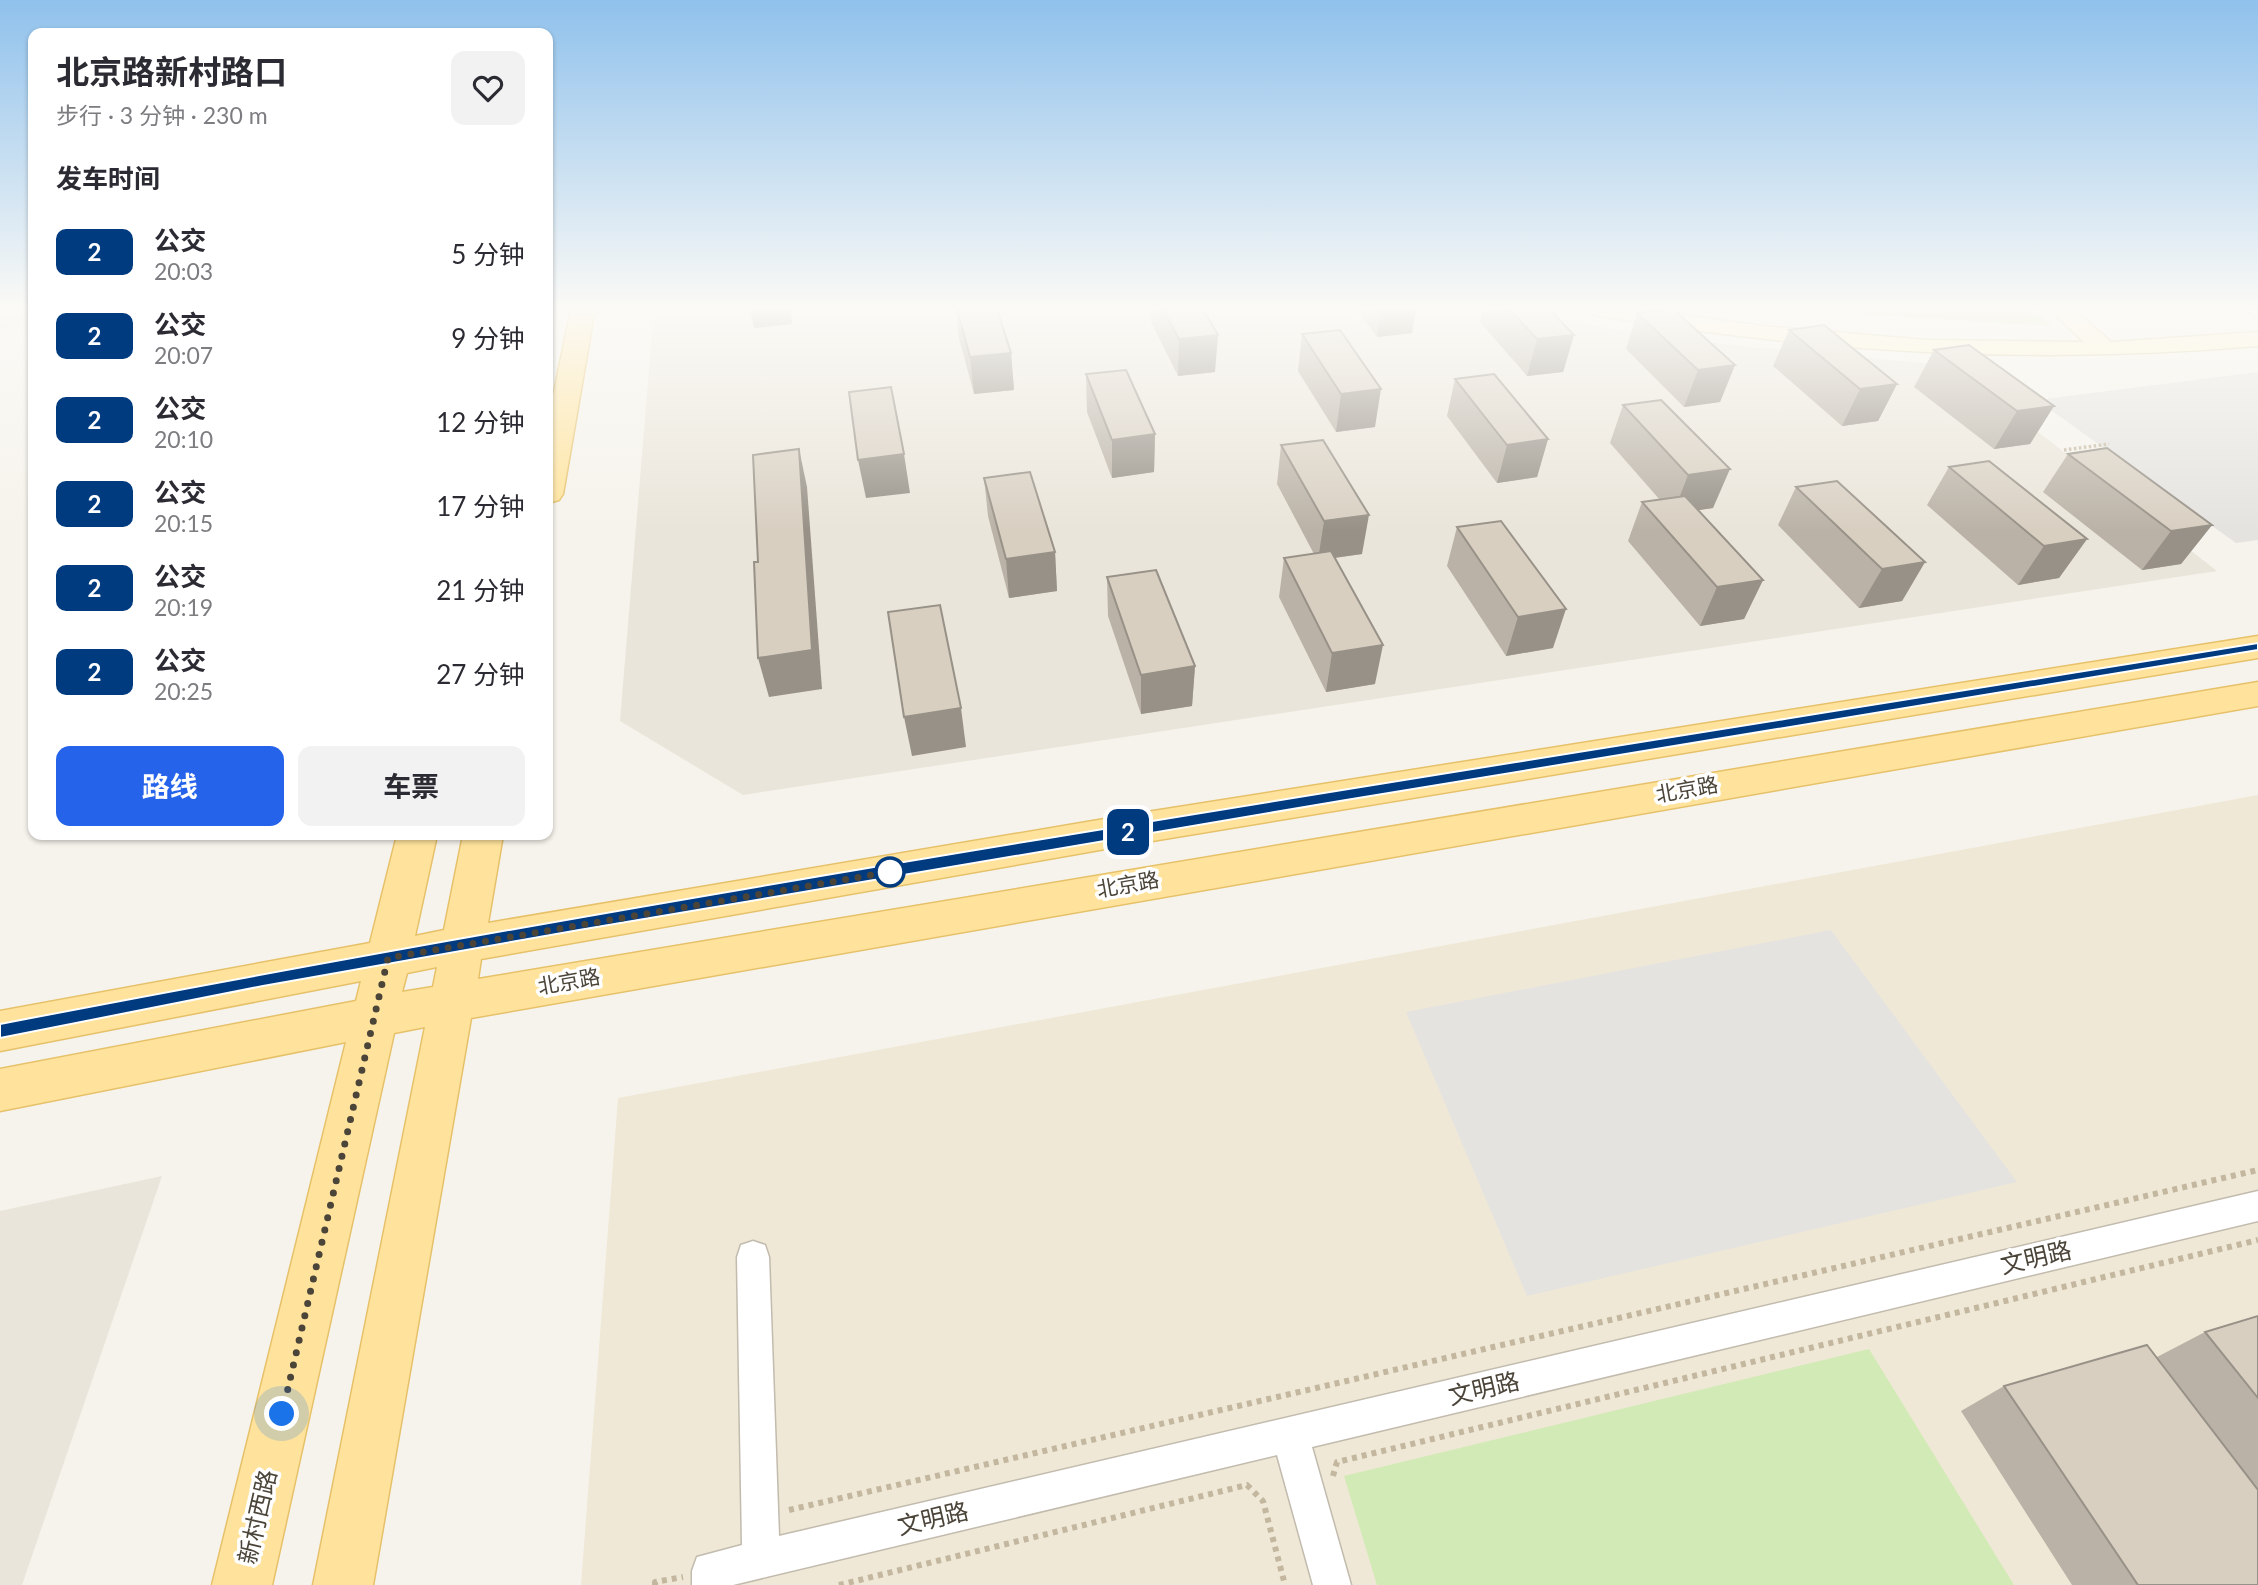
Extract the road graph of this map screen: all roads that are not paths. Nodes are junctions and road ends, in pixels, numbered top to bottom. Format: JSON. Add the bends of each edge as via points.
{"nodes":[{"id":1,"x":569,"y":383,"type":"edge"},
{"id":2,"x":553,"y":468,"type":"edge"},
{"id":3,"x":2258,"y":647,"type":"edge"},
{"id":4,"x":2258,"y":694,"type":"edge"},
{"id":5,"x":416,"y":840,"type":"edge"},
{"id":6,"x":482,"y":840,"type":"edge"},
{"id":7,"x":462,"y":944,"type":"junction"},
{"id":8,"x":388,"y":958,"type":"junction"},
{"id":9,"x":451,"y":1003,"type":"junction"},
{"id":10,"x":374,"y":1017,"type":"junction"},
{"id":11,"x":0,"y":1031,"type":"edge"},
{"id":12,"x":0,"y":1090,"type":"edge"},
{"id":13,"x":2258,"y":1206,"type":"edge"},
{"id":14,"x":753,"y":1257,"type":"dead end"},
{"id":15,"x":1290,"y":1435,"type":"junction"},
{"id":16,"x":761,"y":1559,"type":"junction"},
{"id":17,"x":711,"y":1578,"type":"edge"},
{"id":18,"x":242,"y":1585,"type":"edge"},
{"id":19,"x":344,"y":1585,"type":"edge"},
{"id":20,"x":1332,"y":1585,"type":"edge"}],
"edges":[{"from":1,"to":2,"type":"main road"},
{"from":3,"to":7,"type":"main road"},
{"from":4,"to":9,"type":"main road","name":"北京路"},
{"from":5,"to":8,"type":"main road","name":"新村西路"},
{"from":6,"to":7,"type":"main road"},
{"from":7,"to":8,"type":"main road"},
{"from":7,"to":9,"type":"main road"},
{"from":8,"to":10,"type":"main road","name":"新村西路"},
{"from":8,"to":11,"type":"main road"},
{"from":9,"to":10,"type":"main road","name":"北京路"},
{"from":9,"to":19,"type":"main road"},
{"from":10,"to":12,"type":"main road","name":"北京路"},
{"from":10,"to":18,"type":"main road","name":"新村西路"},
{"from":13,"to":15,"type":"street","name":"文明路"},
{"from":14,"to":16,"type":"street"},
{"from":15,"to":16,"type":"street","name":"文明路"},
{"from":15,"to":20,"type":"street"},
{"from":16,"to":17,"type":"street","name":"文明路"}]}
